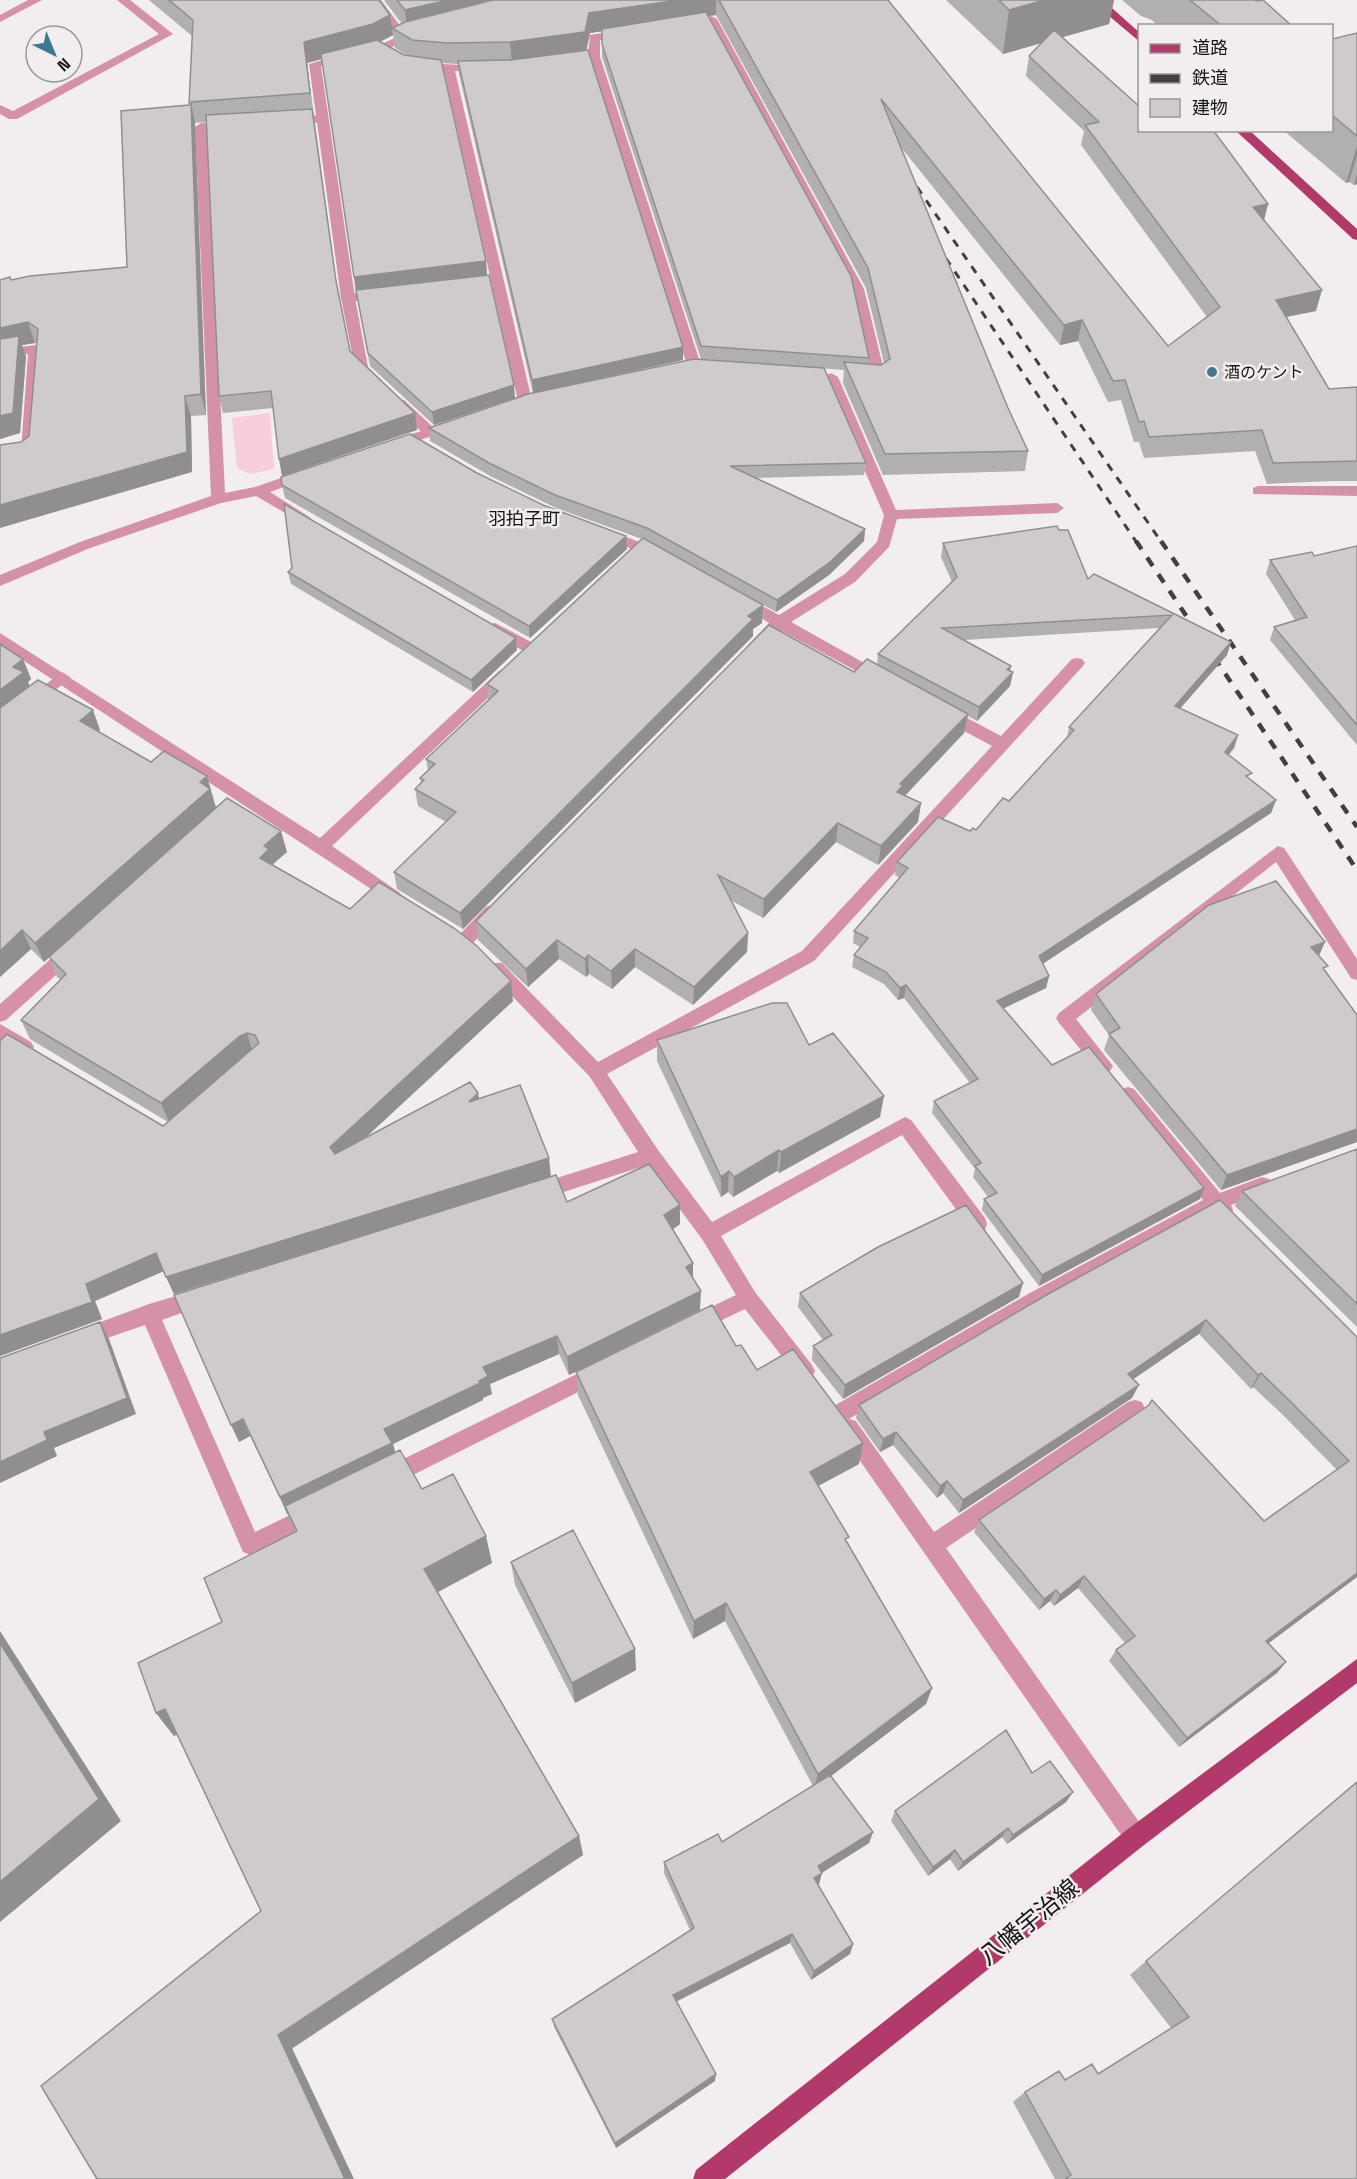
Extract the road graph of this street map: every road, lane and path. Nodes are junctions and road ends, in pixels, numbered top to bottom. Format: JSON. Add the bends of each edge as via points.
{"nodes":[{"id":1,"x":36,"y":0,"type":"edge"},
{"id":2,"x":123,"y":0,"type":"edge"},
{"id":3,"x":375,"y":0,"type":"edge"},
{"id":4,"x":1096,"y":0,"type":"edge"},
{"id":5,"x":0,"y":19,"type":"edge"},
{"id":6,"x":676,"y":25,"type":"edge"},
{"id":7,"x":640,"y":30,"type":"edge"},
{"id":8,"x":427,"y":32,"type":"edge"},
{"id":9,"x":404,"y":37,"type":"junction"},
{"id":10,"x":1138,"y":37,"type":"edge"},
{"id":11,"x":370,"y":51,"type":"junction"},
{"id":12,"x":594,"y":57,"type":"junction"},
{"id":13,"x":547,"y":63,"type":"edge"},
{"id":14,"x":449,"y":69,"type":"junction"},
{"id":15,"x":491,"y":69,"type":"edge"},
{"id":16,"x":0,"y":109,"type":"edge"},
{"id":17,"x":322,"y":119,"type":"junction"},
{"id":18,"x":278,"y":122,"type":"edge"},
{"id":19,"x":245,"y":124,"type":"edge"},
{"id":20,"x":1243,"y":132,"type":"edge"},
{"id":21,"x":1357,"y":236,"type":"edge"},
{"id":22,"x":394,"y":292,"type":"edge"},
{"id":23,"x":348,"y":298,"type":"junction"},
{"id":24,"x":0,"y":354,"type":"edge"},
{"id":25,"x":660,"y":372,"type":"edge"},
{"id":26,"x":525,"y":402,"type":"edge"},
{"id":27,"x":462,"y":422,"type":"edge"},
{"id":28,"x":430,"y":432,"type":"junction"},
{"id":29,"x":412,"y":438,"type":"junction"},
{"id":30,"x":375,"y":451,"type":"edge"},
{"id":31,"x":433,"y":451,"type":"edge"},
{"id":32,"x":0,"y":459,"type":"edge"},
{"id":33,"x":323,"y":469,"type":"edge"},
{"id":34,"x":258,"y":490,"type":"junction"},
{"id":35,"x":1258,"y":490,"type":"dead end"},
{"id":36,"x":1357,"y":491,"type":"edge"},
{"id":37,"x":218,"y":499,"type":"junction"},
{"id":38,"x":1057,"y":508,"type":"dead end"},
{"id":39,"x":891,"y":515,"type":"junction"},
{"id":40,"x":318,"y":526,"type":"edge"},
{"id":41,"x":591,"y":528,"type":"edge"},
{"id":42,"x":641,"y":546,"type":"junction"},
{"id":43,"x":669,"y":560,"type":"edge"},
{"id":44,"x":624,"y":562,"type":"edge"},
{"id":45,"x":0,"y":581,"type":"edge"},
{"id":46,"x":728,"y":594,"type":"edge"},
{"id":47,"x":481,"y":620,"type":"edge"},
{"id":48,"x":778,"y":623,"type":"junction"},
{"id":49,"x":0,"y":638,"type":"edge"},
{"id":50,"x":745,"y":657,"type":"edge"},
{"id":51,"x":1077,"y":663,"type":"dead end"},
{"id":52,"x":62,"y":677,"type":"junction"},
{"id":53,"x":890,"y":684,"type":"edge"},
{"id":54,"x":931,"y":706,"type":"edge"},
{"id":55,"x":0,"y":727,"type":"edge"},
{"id":56,"x":1002,"y":744,"type":"junction"},
{"id":57,"x":321,"y":847,"type":"junction"},
{"id":58,"x":506,"y":899,"type":"edge"},
{"id":59,"x":404,"y":904,"type":"edge"},
{"id":60,"x":87,"y":937,"type":"edge"},
{"id":61,"x":1357,"y":974,"type":"edge"},
{"id":62,"x":0,"y":1015,"type":"edge"},
{"id":63,"x":0,"y":1031,"type":"edge"},
{"id":64,"x":40,"y":1056,"type":"edge"},
{"id":65,"x":596,"y":1072,"type":"junction"},
{"id":66,"x":651,"y":1156,"type":"junction"},
{"id":67,"x":1281,"y":1178,"type":"edge"},
{"id":68,"x":526,"y":1196,"type":"edge"},
{"id":69,"x":1216,"y":1202,"type":"junction"},
{"id":70,"x":1241,"y":1227,"type":"edge"},
{"id":71,"x":709,"y":1233,"type":"junction"},
{"id":72,"x":987,"y":1235,"type":"edge"},
{"id":73,"x":1021,"y":1281,"type":"edge"},
{"id":74,"x":218,"y":1292,"type":"edge"},
{"id":75,"x":748,"y":1298,"type":"junction"},
{"id":76,"x":1035,"y":1300,"type":"junction"},
{"id":77,"x":149,"y":1313,"type":"junction"},
{"id":78,"x":685,"y":1329,"type":"edge"},
{"id":79,"x":64,"y":1344,"type":"edge"},
{"id":80,"x":610,"y":1366,"type":"edge"},
{"id":81,"x":1135,"y":1409,"type":"dead end"},
{"id":82,"x":839,"y":1414,"type":"junction"},
{"id":83,"x":366,"y":1488,"type":"edge"},
{"id":84,"x":334,"y":1503,"type":"edge"},
{"id":85,"x":933,"y":1545,"type":"junction"},
{"id":86,"x":1357,"y":1670,"type":"edge"},
{"id":87,"x":1136,"y":1837,"type":"junction"},
{"id":88,"x":705,"y":2179,"type":"edge"}],
"edges":[{"from":1,"to":5,"type":"street"},
{"from":2,"to":16,"type":"street","via":[[167,34],[13,116]]},
{"from":3,"to":9,"type":"street"},
{"from":4,"to":10,"type":"main road"},
{"from":6,"to":39,"type":"street","via":[[711,20],[858,289],[879,379],[837,377]]},
{"from":7,"to":12,"type":"street","via":[[594,38]]},
{"from":8,"to":9,"type":"street"},
{"from":9,"to":11,"type":"street"},
{"from":11,"to":14,"type":"street"},
{"from":11,"to":17,"type":"street","via":[[315,64]]},
{"from":12,"to":13,"type":"street"},
{"from":12,"to":25,"type":"street","via":[[700,366]]},
{"from":14,"to":15,"type":"street"},
{"from":14,"to":26,"type":"street","via":[[493,280]]},
{"from":17,"to":18,"type":"street"},
{"from":17,"to":23,"type":"street"},
{"from":19,"to":37,"type":"street","via":[[201,127]]},
{"from":20,"to":21,"type":"main road"},
{"from":22,"to":23,"type":"street"},
{"from":23,"to":28,"type":"street","via":[[362,368]]},
{"from":24,"to":32,"type":"street","via":[[35,349],[28,455]]},
{"from":27,"to":28,"type":"street"},
{"from":28,"to":29,"type":"street"},
{"from":29,"to":30,"type":"street"},
{"from":29,"to":31,"type":"street"},
{"from":33,"to":34,"type":"street"},
{"from":34,"to":37,"type":"street"},
{"from":34,"to":40,"type":"street"},
{"from":35,"to":36,"type":"street"},
{"from":37,"to":45,"type":"street","via":[[85,545]]},
{"from":38,"to":39,"type":"street"},
{"from":39,"to":48,"type":"street","via":[[884,544],[850,578]]},
{"from":41,"to":42,"type":"street"},
{"from":42,"to":43,"type":"street"},
{"from":42,"to":44,"type":"street"},
{"from":46,"to":48,"type":"street"},
{"from":47,"to":57,"type":"street","via":[[528,653]]},
{"from":48,"to":50,"type":"street"},
{"from":48,"to":53,"type":"street"},
{"from":49,"to":52,"type":"street"},
{"from":51,"to":56,"type":"street"},
{"from":52,"to":55,"type":"street"},
{"from":52,"to":57,"type":"street","via":[[239,801]]},
{"from":54,"to":56,"type":"street"},
{"from":56,"to":65,"type":"street","via":[[808,956]]},
{"from":57,"to":59,"type":"street"},
{"from":58,"to":65,"type":"street","via":[[459,938],[483,956]]},
{"from":60,"to":62,"type":"street"},
{"from":61,"to":69,"type":"street","via":[[1278,852],[1065,1018]]},
{"from":63,"to":64,"type":"street"},
{"from":65,"to":66,"type":"street"},
{"from":66,"to":68,"type":"street"},
{"from":66,"to":71,"type":"street"},
{"from":67,"to":69,"type":"street"},
{"from":69,"to":70,"type":"street"},
{"from":69,"to":76,"type":"street"},
{"from":71,"to":72,"type":"street","via":[[905,1125]]},
{"from":71,"to":75,"type":"street"},
{"from":73,"to":76,"type":"street"},
{"from":74,"to":77,"type":"street"},
{"from":75,"to":78,"type":"street"},
{"from":75,"to":82,"type":"street"},
{"from":76,"to":82,"type":"street"},
{"from":77,"to":79,"type":"street"},
{"from":77,"to":84,"type":"street","via":[[250,1545]]},
{"from":80,"to":83,"type":"street"},
{"from":81,"to":85,"type":"street"},
{"from":82,"to":85,"type":"street"},
{"from":85,"to":87,"type":"street"},
{"from":86,"to":87,"type":"main road","name":"八幡宇治線"},
{"from":87,"to":88,"type":"main road","name":"八幡宇治線"}]}
